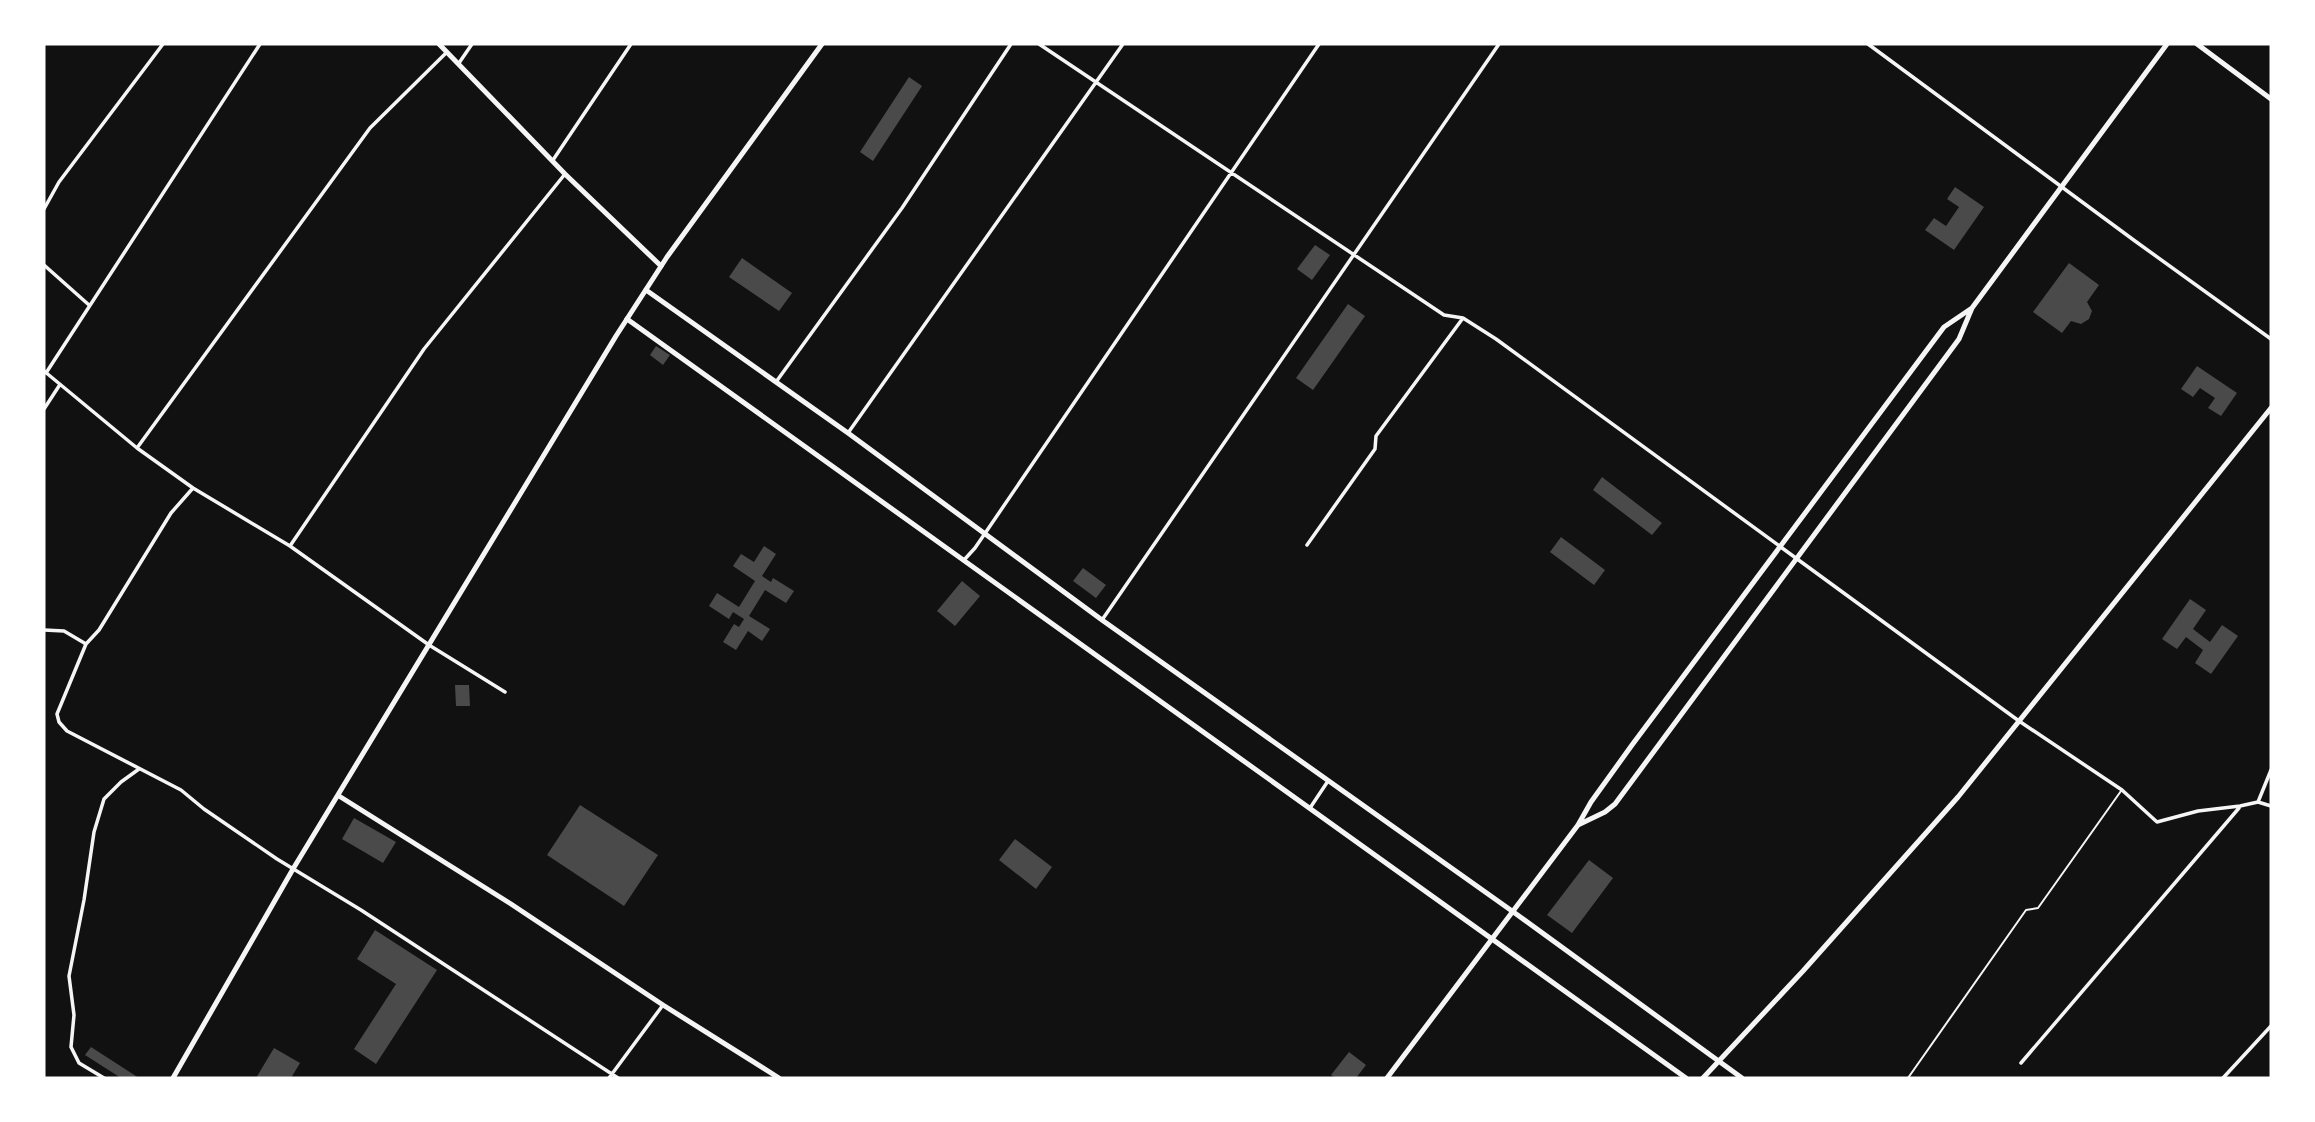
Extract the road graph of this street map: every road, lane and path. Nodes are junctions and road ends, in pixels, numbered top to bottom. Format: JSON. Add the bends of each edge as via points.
{"nodes":[{"id":1,"x":163,"y":44,"type":"edge"},
{"id":2,"x":260,"y":44,"type":"edge"},
{"id":3,"x":439,"y":44,"type":"edge"},
{"id":4,"x":472,"y":44,"type":"edge"},
{"id":5,"x":631,"y":44,"type":"edge"},
{"id":6,"x":822,"y":44,"type":"edge"},
{"id":7,"x":1012,"y":44,"type":"edge"},
{"id":8,"x":1039,"y":44,"type":"edge"},
{"id":9,"x":1123,"y":44,"type":"edge"},
{"id":10,"x":1319,"y":44,"type":"edge"},
{"id":11,"x":1499,"y":44,"type":"edge"},
{"id":12,"x":1868,"y":44,"type":"edge"},
{"id":13,"x":2167,"y":44,"type":"edge"},
{"id":14,"x":2197,"y":44,"type":"edge"},
{"id":15,"x":447,"y":52,"type":"junction"},
{"id":16,"x":459,"y":63,"type":"junction"},
{"id":17,"x":1095,"y":82,"type":"junction"},
{"id":18,"x":2271,"y":99,"type":"edge"},
{"id":19,"x":553,"y":160,"type":"junction"},
{"id":20,"x":1233,"y":172,"type":"junction"},
{"id":21,"x":565,"y":174,"type":"junction"},
{"id":22,"x":2062,"y":187,"type":"junction"},
{"id":23,"x":44,"y":209,"type":"edge"},
{"id":24,"x":1354,"y":253,"type":"junction"},
{"id":25,"x":44,"y":265,"type":"edge"},
{"id":26,"x":661,"y":266,"type":"junction"},
{"id":27,"x":646,"y":290,"type":"junction"},
{"id":28,"x":89,"y":305,"type":"junction"},
{"id":29,"x":1972,"y":308,"type":"junction"},
{"id":30,"x":1463,"y":318,"type":"junction"},
{"id":31,"x":627,"y":319,"type":"junction"},
{"id":32,"x":1948,"y":324,"type":"junction"},
{"id":33,"x":1961,"y":335,"type":"junction"},
{"id":34,"x":2271,"y":339,"type":"edge"},
{"id":35,"x":45,"y":372,"type":"edge"},
{"id":36,"x":776,"y":382,"type":"junction"},
{"id":37,"x":59,"y":386,"type":"junction"},
{"id":38,"x":2271,"y":408,"type":"edge"},
{"id":39,"x":44,"y":409,"type":"edge"},
{"id":40,"x":848,"y":433,"type":"junction"},
{"id":41,"x":137,"y":448,"type":"junction"},
{"id":42,"x":192,"y":488,"type":"junction"},
{"id":43,"x":985,"y":535,"type":"junction"},
{"id":44,"x":1307,"y":545,"type":"dead end"},
{"id":45,"x":290,"y":546,"type":"junction"},
{"id":46,"x":1781,"y":546,"type":"junction"},
{"id":47,"x":1797,"y":558,"type":"junction"},
{"id":48,"x":964,"y":560,"type":"junction"},
{"id":49,"x":1102,"y":620,"type":"junction"},
{"id":50,"x":44,"y":630,"type":"edge"},
{"id":51,"x":86,"y":644,"type":"junction"},
{"id":52,"x":429,"y":645,"type":"junction"},
{"id":53,"x":505,"y":692,"type":"dead end"},
{"id":54,"x":2019,"y":721,"type":"junction"},
{"id":55,"x":139,"y":769,"type":"junction"},
{"id":56,"x":2271,"y":770,"type":"edge"},
{"id":57,"x":1328,"y":781,"type":"junction"},
{"id":58,"x":2122,"y":790,"type":"junction"},
{"id":59,"x":339,"y":796,"type":"junction"},
{"id":60,"x":1591,"y":802,"type":"junction"},
{"id":61,"x":2258,"y":802,"type":"junction"},
{"id":62,"x":2240,"y":806,"type":"junction"},
{"id":63,"x":2271,"y":806,"type":"edge"},
{"id":64,"x":1310,"y":808,"type":"junction"},
{"id":65,"x":1605,"y":812,"type":"junction"},
{"id":66,"x":1578,"y":825,"type":"junction"},
{"id":67,"x":293,"y":869,"type":"junction"},
{"id":68,"x":1512,"y":911,"type":"junction"},
{"id":69,"x":1490,"y":939,"type":"junction"},
{"id":70,"x":663,"y":1005,"type":"junction"},
{"id":71,"x":2271,"y":1026,"type":"edge"},
{"id":72,"x":1720,"y":1061,"type":"junction"},
{"id":73,"x":2021,"y":1063,"type":"dead end"},
{"id":74,"x":610,"y":1076,"type":"edge"},
{"id":75,"x":104,"y":1078,"type":"edge"},
{"id":76,"x":173,"y":1078,"type":"edge"},
{"id":77,"x":618,"y":1078,"type":"edge"},
{"id":78,"x":778,"y":1078,"type":"edge"},
{"id":79,"x":1387,"y":1078,"type":"edge"},
{"id":80,"x":1686,"y":1078,"type":"edge"},
{"id":81,"x":1703,"y":1078,"type":"edge"},
{"id":82,"x":1742,"y":1078,"type":"edge"},
{"id":83,"x":1908,"y":1078,"type":"edge"},
{"id":84,"x":2223,"y":1078,"type":"edge"}],
"edges":[{"from":1,"to":23,"type":"street","via":[[59,182]]},
{"from":2,"to":28,"type":"street"},
{"from":3,"to":15,"type":"street"},
{"from":4,"to":16,"type":"street"},
{"from":5,"to":19,"type":"street"},
{"from":6,"to":26,"type":"street"},
{"from":7,"to":36,"type":"street","via":[[902,208]]},
{"from":8,"to":17,"type":"street"},
{"from":9,"to":17,"type":"street"},
{"from":10,"to":20,"type":"street"},
{"from":11,"to":24,"type":"street"},
{"from":12,"to":22,"type":"street"},
{"from":13,"to":22,"type":"street"},
{"from":14,"to":18,"type":"street"},
{"from":15,"to":16,"type":"street"},
{"from":15,"to":41,"type":"street","via":[[370,128]]},
{"from":16,"to":19,"type":"street"},
{"from":17,"to":20,"type":"street"},
{"from":17,"to":40,"type":"street"},
{"from":19,"to":21,"type":"street"},
{"from":20,"to":24,"type":"street"},
{"from":20,"to":43,"type":"street"},
{"from":21,"to":26,"type":"street"},
{"from":21,"to":45,"type":"street","via":[[424,349]]},
{"from":22,"to":29,"type":"street"},
{"from":22,"to":34,"type":"street"},
{"from":24,"to":30,"type":"street","via":[[1444,315]]},
{"from":24,"to":49,"type":"street"},
{"from":25,"to":28,"type":"street"},
{"from":26,"to":27,"type":"street"},
{"from":27,"to":31,"type":"street"},
{"from":27,"to":36,"type":"street"},
{"from":28,"to":35,"type":"street"},
{"from":29,"to":32,"type":"street"},
{"from":29,"to":33,"type":"street"},
{"from":30,"to":44,"type":"street","via":[[1376,436],[1376,449]]},
{"from":30,"to":46,"type":"street"},
{"from":31,"to":48,"type":"street"},
{"from":31,"to":52,"type":"street"},
{"from":32,"to":33,"type":"street"},
{"from":32,"to":46,"type":"street"},
{"from":33,"to":47,"type":"street"},
{"from":35,"to":37,"type":"street"},
{"from":36,"to":40,"type":"street"},
{"from":37,"to":39,"type":"street"},
{"from":37,"to":41,"type":"street"},
{"from":38,"to":54,"type":"street"},
{"from":40,"to":43,"type":"street"},
{"from":41,"to":42,"type":"street"},
{"from":42,"to":45,"type":"street"},
{"from":42,"to":51,"type":"street"},
{"from":43,"to":48,"type":"street"},
{"from":43,"to":49,"type":"street"},
{"from":45,"to":52,"type":"street"},
{"from":46,"to":47,"type":"street"},
{"from":46,"to":60,"type":"street"},
{"from":47,"to":54,"type":"street"},
{"from":47,"to":65,"type":"street"},
{"from":48,"to":64,"type":"street"},
{"from":49,"to":57,"type":"street"},
{"from":50,"to":51,"type":"street","via":[[64,631]]},
{"from":51,"to":55,"type":"street","via":[[58,714],[59,722],[67,731]]},
{"from":52,"to":53,"type":"street"},
{"from":52,"to":59,"type":"street"},
{"from":54,"to":58,"type":"street"},
{"from":54,"to":72,"type":"street","via":[[1958,797]]},
{"from":55,"to":67,"type":"street","via":[[181,790]]},
{"from":55,"to":75,"type":"street","via":[[104,799],[69,976],[74,1015],[71,1047],[79,1063]]},
{"from":56,"to":61,"type":"street"},
{"from":57,"to":64,"type":"street"},
{"from":57,"to":68,"type":"street"},
{"from":58,"to":62,"type":"street","via":[[2157,822]]},
{"from":58,"to":83,"type":"lane","via":[[2038,908],[2026,909]]},
{"from":59,"to":67,"type":"street"},
{"from":59,"to":70,"type":"street"},
{"from":60,"to":65,"type":"street"},
{"from":60,"to":66,"type":"street"},
{"from":61,"to":62,"type":"street"},
{"from":61,"to":63,"type":"street"},
{"from":62,"to":73,"type":"street"},
{"from":64,"to":69,"type":"street"},
{"from":65,"to":66,"type":"street"},
{"from":66,"to":68,"type":"street"},
{"from":67,"to":74,"type":"street"},
{"from":67,"to":76,"type":"street"},
{"from":68,"to":69,"type":"street"},
{"from":68,"to":72,"type":"street"},
{"from":69,"to":79,"type":"street"},
{"from":69,"to":80,"type":"street"},
{"from":70,"to":74,"type":"street"},
{"from":70,"to":78,"type":"street"},
{"from":71,"to":84,"type":"street"},
{"from":72,"to":81,"type":"street"},
{"from":72,"to":82,"type":"street"},
{"from":74,"to":77,"type":"street"}]}
